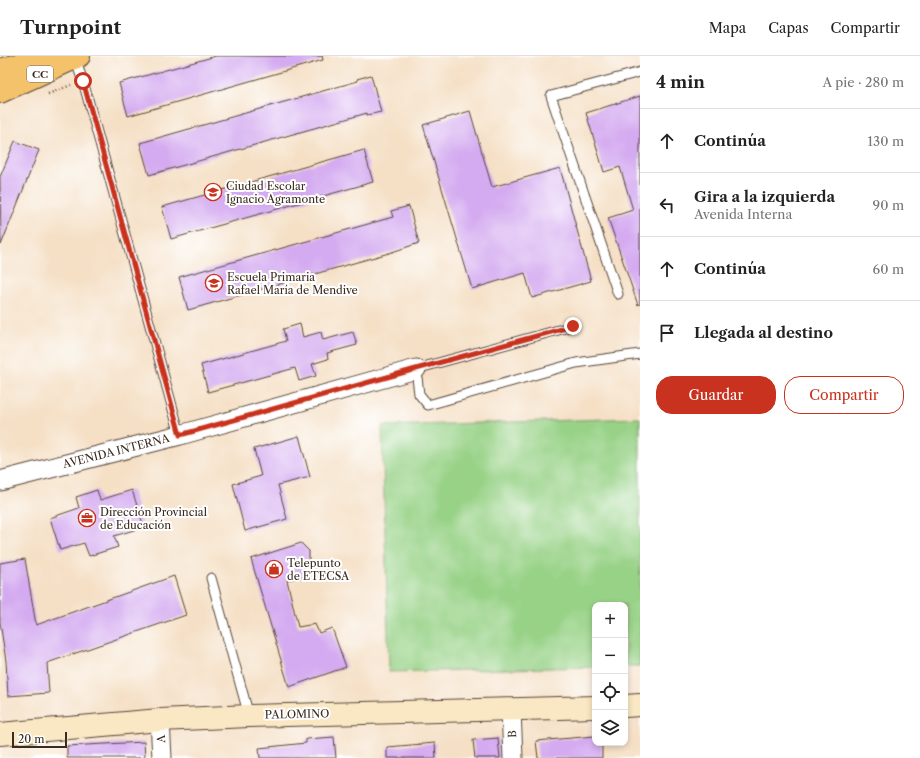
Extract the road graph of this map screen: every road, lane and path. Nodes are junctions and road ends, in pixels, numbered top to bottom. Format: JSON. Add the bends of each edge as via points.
{"nodes":[{"id":1,"x":46,"y":56,"type":"edge"},
{"id":2,"x":76,"y":57,"type":"edge"},
{"id":3,"x":0,"y":70,"type":"edge"},
{"id":4,"x":640,"y":72,"type":"edge"},
{"id":5,"x":1,"y":88,"type":"edge"},
{"id":6,"x":618,"y":294,"type":"dead end"},
{"id":7,"x":573,"y":326,"type":"dead end"},
{"id":8,"x":640,"y":354,"type":"edge"},
{"id":9,"x":416,"y":369,"type":"junction"},
{"id":10,"x":180,"y":435,"type":"junction"},
{"id":11,"x":0,"y":481,"type":"edge"},
{"id":12,"x":211,"y":578,"type":"dead end"},
{"id":13,"x":640,"y":705,"type":"edge"},
{"id":14,"x":628,"y":706,"type":"edge"},
{"id":15,"x":592,"y":707,"type":"edge"},
{"id":16,"x":511,"y":709,"type":"junction"},
{"id":17,"x":249,"y":716,"type":"junction"},
{"id":18,"x":160,"y":720,"type":"junction"},
{"id":19,"x":0,"y":734,"type":"edge"},
{"id":20,"x":162,"y":758,"type":"edge"},
{"id":21,"x":513,"y":758,"type":"edge"}],
"edges":[{"from":1,"to":3,"type":"main road","number":"CC"},
{"from":2,"to":5,"type":"main road","number":"CC"},
{"from":2,"to":10,"type":"lane"},
{"from":4,"to":6,"type":"lane","via":[[551,96]]},
{"from":7,"to":9,"type":"lane"},
{"from":8,"to":9,"type":"lane","via":[[576,362],[428,405],[419,394]]},
{"from":9,"to":10,"type":"street","name":"AVENIDA INTERNA"},
{"from":10,"to":11,"type":"street","name":"AVENIDA INTERNA"},
{"from":12,"to":17,"type":"lane"},
{"from":13,"to":14,"type":"street"},
{"from":15,"to":16,"type":"street","name":"PALOMINO"},
{"from":16,"to":17,"type":"street","name":"PALOMINO"},
{"from":16,"to":21,"type":"street","name":"B"},
{"from":17,"to":18,"type":"street","name":"PALOMINO"},
{"from":18,"to":19,"type":"street","name":"PALOMINO"},
{"from":18,"to":20,"type":"street","name":"A"}]}
